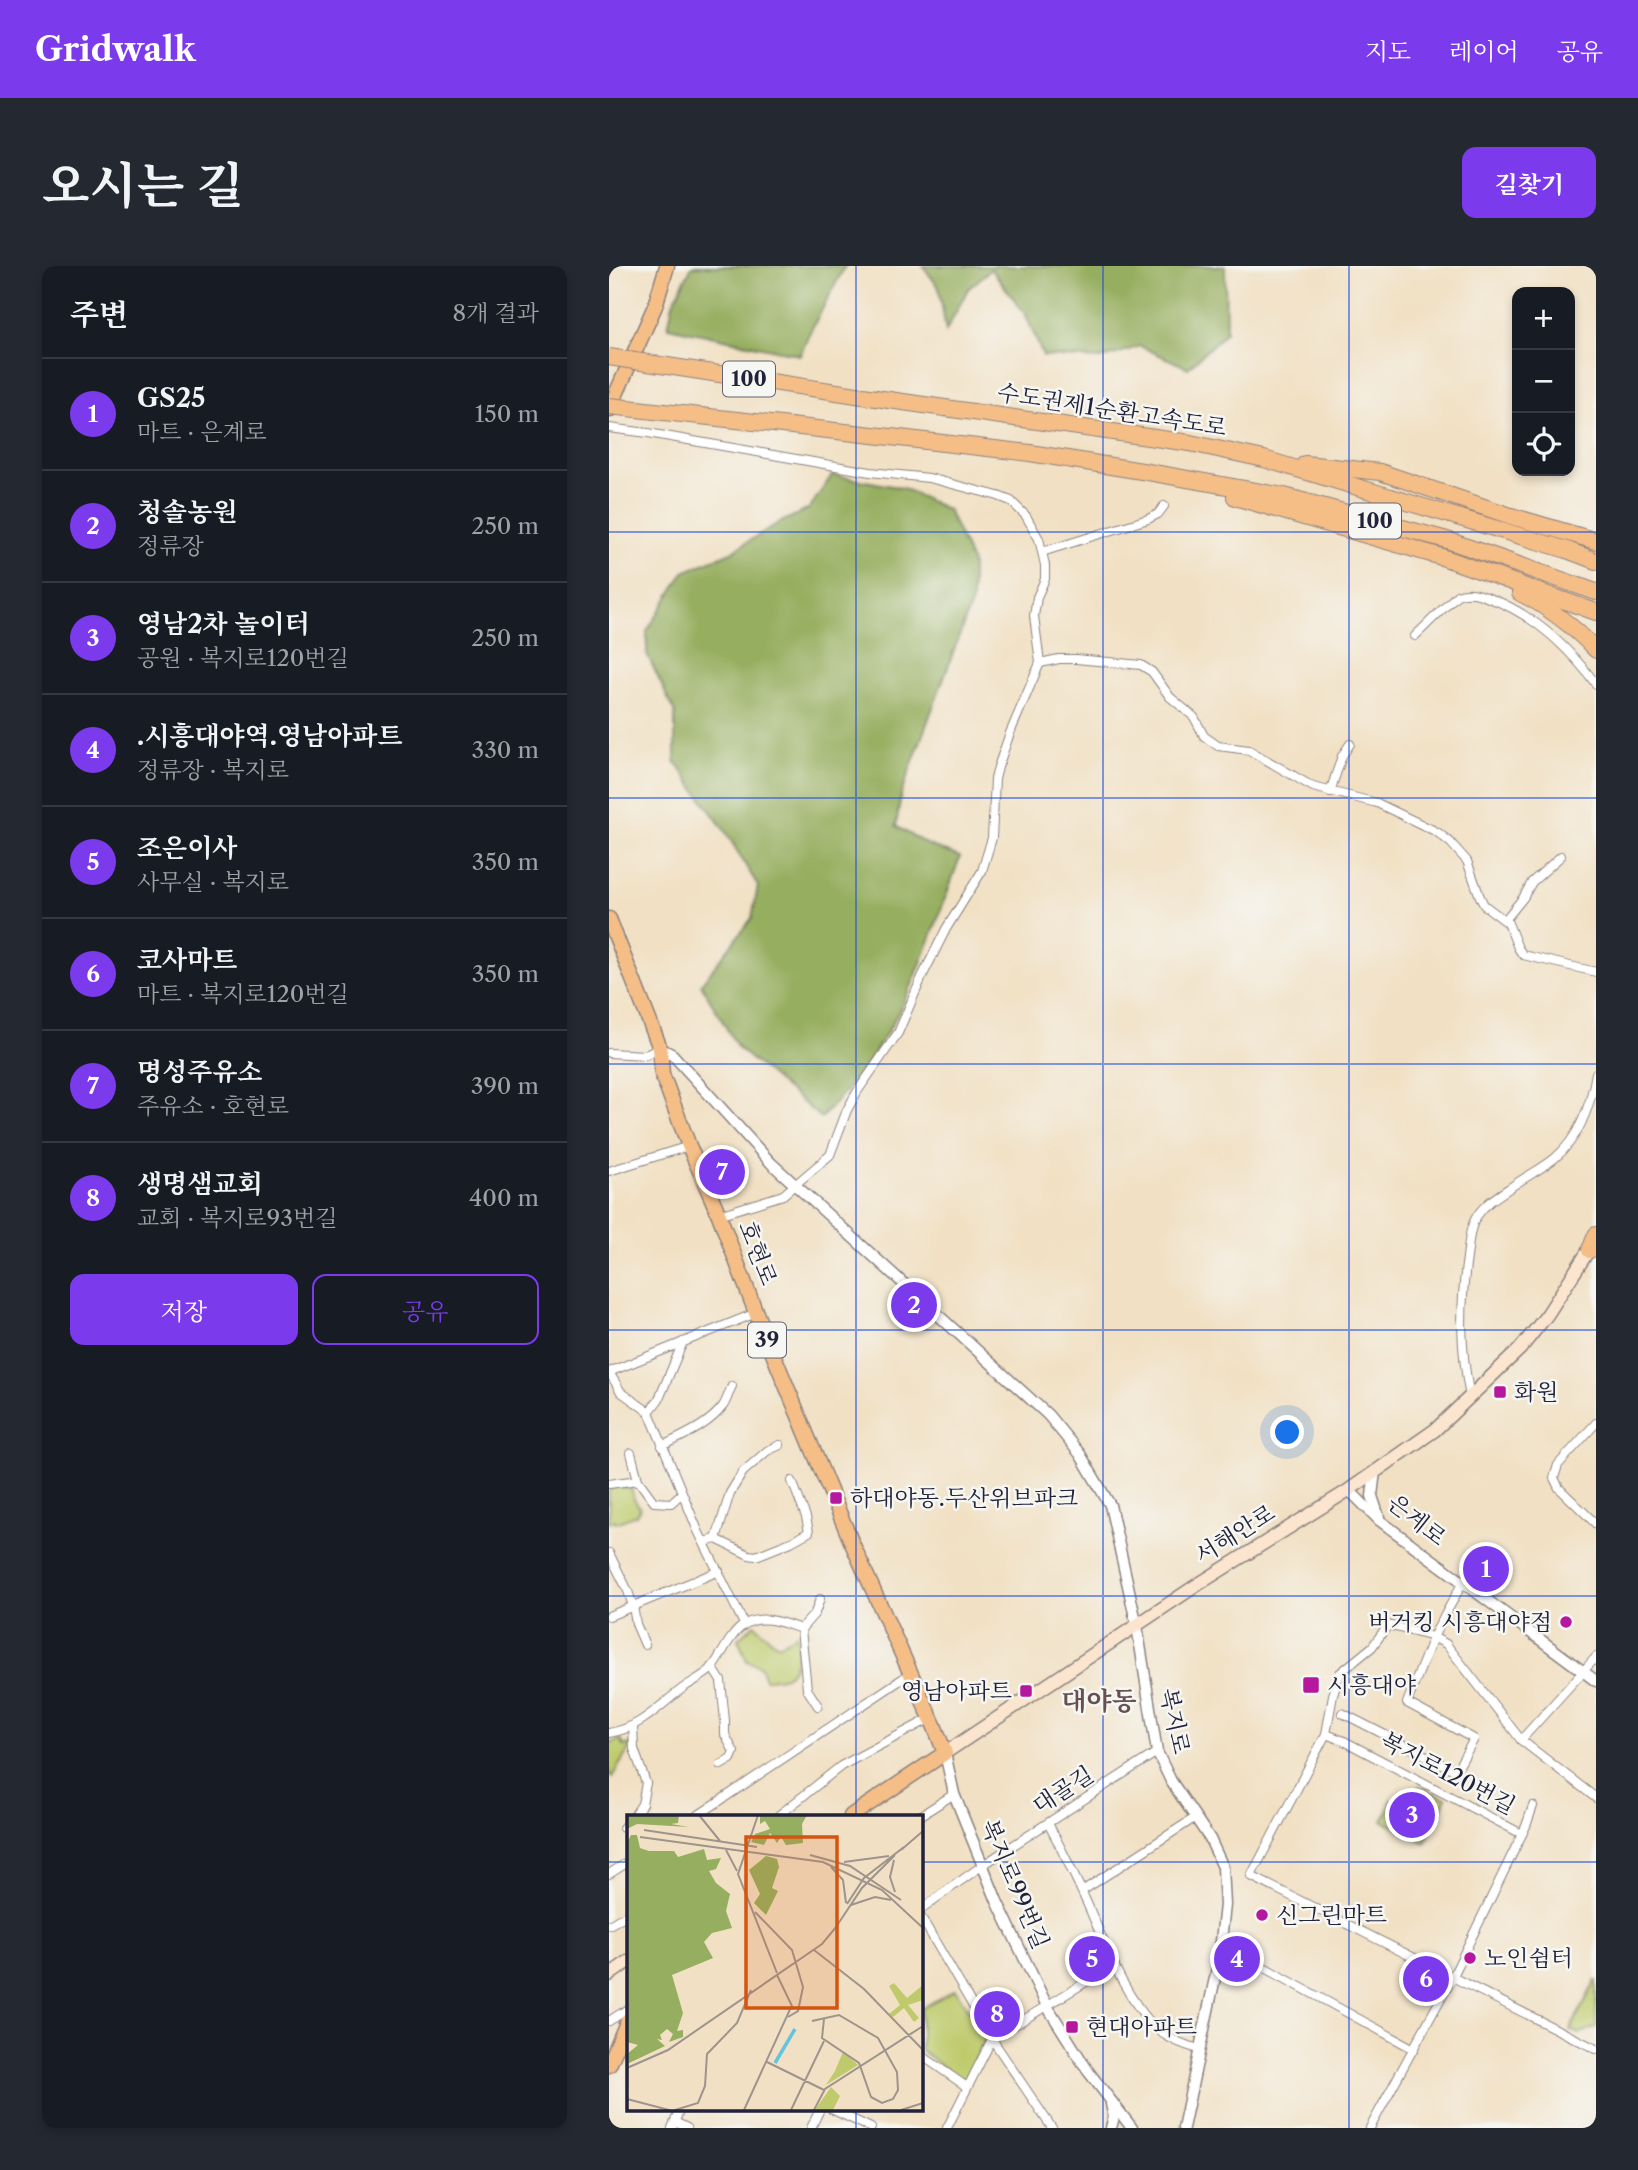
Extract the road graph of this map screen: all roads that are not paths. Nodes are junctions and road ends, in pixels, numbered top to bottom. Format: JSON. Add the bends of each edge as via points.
{"nodes":[{"id":1,"x":667,"y":266,"type":"edge"},
{"id":2,"x":609,"y":358,"type":"edge"},
{"id":3,"x":609,"y":408,"type":"edge"},
{"id":4,"x":609,"y":428,"type":"edge"},
{"id":5,"x":1264,"y":459,"type":"junction"},
{"id":6,"x":1148,"y":472,"type":"junction"},
{"id":7,"x":1164,"y":506,"type":"dead end"},
{"id":8,"x":1511,"y":516,"type":"junction"},
{"id":9,"x":1596,"y":530,"type":"edge"},
{"id":10,"x":1596,"y":541,"type":"edge"},
{"id":11,"x":1042,"y":552,"type":"junction"},
{"id":12,"x":1442,"y":556,"type":"junction"},
{"id":13,"x":1596,"y":561,"type":"edge"},
{"id":14,"x":1596,"y":592,"type":"edge"},
{"id":15,"x":1596,"y":612,"type":"edge"},
{"id":16,"x":1415,"y":636,"type":"dead end"},
{"id":17,"x":1596,"y":650,"type":"edge"},
{"id":18,"x":1040,"y":663,"type":"junction"},
{"id":19,"x":1596,"y":684,"type":"edge"},
{"id":20,"x":1350,"y":744,"type":"dead end"},
{"id":21,"x":1331,"y":792,"type":"junction"},
{"id":22,"x":1561,"y":856,"type":"dead end"},
{"id":23,"x":609,"y":919,"type":"edge"},
{"id":24,"x":1505,"y":920,"type":"junction"},
{"id":25,"x":1596,"y":972,"type":"edge"},
{"id":26,"x":660,"y":1048,"type":"junction"},
{"id":27,"x":609,"y":1053,"type":"edge"},
{"id":28,"x":1596,"y":1073,"type":"edge"},
{"id":29,"x":689,"y":1146,"type":"junction"},
{"id":30,"x":609,"y":1171,"type":"edge"},
{"id":31,"x":794,"y":1185,"type":"junction"},
{"id":32,"x":719,"y":1215,"type":"junction"},
{"id":33,"x":1594,"y":1241,"type":"edge"},
{"id":34,"x":756,"y":1313,"type":"junction"},
{"id":35,"x":683,"y":1342,"type":"junction"},
{"id":36,"x":609,"y":1372,"type":"edge"},
{"id":37,"x":732,"y":1386,"type":"dead end"},
{"id":38,"x":1470,"y":1397,"type":"junction"},
{"id":39,"x":649,"y":1412,"type":"junction"},
{"id":40,"x":1596,"y":1423,"type":"edge"},
{"id":41,"x":662,"y":1446,"type":"junction"},
{"id":42,"x":780,"y":1446,"type":"dead end"},
{"id":43,"x":631,"y":1453,"type":"dead end"},
{"id":44,"x":1375,"y":1471,"type":"junction"},
{"id":45,"x":638,"y":1480,"type":"junction"},
{"id":46,"x":792,"y":1481,"type":"dead end"},
{"id":47,"x":609,"y":1484,"type":"edge"},
{"id":48,"x":1349,"y":1490,"type":"junction"},
{"id":49,"x":681,"y":1493,"type":"junction"},
{"id":50,"x":1380,"y":1520,"type":"junction"},
{"id":51,"x":1596,"y":1524,"type":"edge"},
{"id":52,"x":716,"y":1539,"type":"junction"},
{"id":53,"x":704,"y":1542,"type":"junction"},
{"id":54,"x":609,"y":1553,"type":"edge"},
{"id":55,"x":719,"y":1571,"type":"junction"},
{"id":56,"x":1463,"y":1582,"type":"junction"},
{"id":57,"x":820,"y":1599,"type":"dead end"},
{"id":58,"x":633,"y":1606,"type":"junction"},
{"id":59,"x":609,"y":1616,"type":"edge"},
{"id":60,"x":744,"y":1624,"type":"junction"},
{"id":61,"x":1137,"y":1626,"type":"junction"},
{"id":62,"x":801,"y":1629,"type":"junction"},
{"id":63,"x":1433,"y":1637,"type":"junction"},
{"id":64,"x":645,"y":1645,"type":"dead end"},
{"id":65,"x":1596,"y":1657,"type":"edge"},
{"id":66,"x":712,"y":1667,"type":"junction"},
{"id":67,"x":1583,"y":1671,"type":"junction"},
{"id":68,"x":911,"y":1673,"type":"junction"},
{"id":69,"x":1596,"y":1681,"type":"edge"},
{"id":70,"x":818,"y":1706,"type":"dead end"},
{"id":71,"x":1342,"y":1713,"type":"dead end"},
{"id":72,"x":931,"y":1718,"type":"junction"},
{"id":73,"x":633,"y":1726,"type":"junction"},
{"id":74,"x":609,"y":1733,"type":"edge"},
{"id":75,"x":1325,"y":1734,"type":"junction"},
{"id":76,"x":1521,"y":1740,"type":"junction"},
{"id":77,"x":1157,"y":1752,"type":"junction"},
{"id":78,"x":945,"y":1754,"type":"junction"},
{"id":79,"x":721,"y":1765,"type":"dead end"},
{"id":80,"x":954,"y":1794,"type":"junction"},
{"id":81,"x":1596,"y":1798,"type":"edge"},
{"id":82,"x":1533,"y":1807,"type":"dead end"},
{"id":83,"x":635,"y":1815,"type":"edge"},
{"id":84,"x":698,"y":1815,"type":"edge"},
{"id":85,"x":779,"y":1815,"type":"edge"},
{"id":86,"x":853,"y":1815,"type":"edge"},
{"id":87,"x":922,"y":1815,"type":"edge"},
{"id":88,"x":1196,"y":1817,"type":"junction"},
{"id":89,"x":1048,"y":1823,"type":"junction"},
{"id":90,"x":1522,"y":1834,"type":"junction"},
{"id":91,"x":627,"y":1863,"type":"edge"},
{"id":92,"x":983,"y":1865,"type":"junction"},
{"id":93,"x":609,"y":1874,"type":"edge"},
{"id":94,"x":1082,"y":1891,"type":"junction"},
{"id":95,"x":922,"y":1908,"type":"edge"},
{"id":96,"x":627,"y":1915,"type":"edge"},
{"id":97,"x":922,"y":1919,"type":"edge"},
{"id":98,"x":609,"y":1926,"type":"edge"},
{"id":99,"x":1249,"y":1959,"type":"dead end"},
{"id":100,"x":627,"y":1963,"type":"edge"},
{"id":101,"x":1114,"y":1965,"type":"junction"},
{"id":102,"x":609,"y":1975,"type":"edge"},
{"id":103,"x":1453,"y":1976,"type":"junction"},
{"id":104,"x":1047,"y":2006,"type":"junction"},
{"id":105,"x":627,"y":2010,"type":"edge"},
{"id":106,"x":609,"y":2021,"type":"edge"},
{"id":107,"x":627,"y":2022,"type":"edge"},
{"id":108,"x":992,"y":2039,"type":"junction"},
{"id":109,"x":1199,"y":2049,"type":"junction"},
{"id":110,"x":1414,"y":2049,"type":"junction"},
{"id":111,"x":1596,"y":2049,"type":"edge"},
{"id":112,"x":922,"y":2056,"type":"edge"},
{"id":113,"x":609,"y":2065,"type":"edge"},
{"id":114,"x":967,"y":2087,"type":"junction"},
{"id":115,"x":1110,"y":2101,"type":"junction"},
{"id":116,"x":820,"y":2110,"type":"edge"},
{"id":117,"x":833,"y":2110,"type":"edge"},
{"id":118,"x":673,"y":2125,"type":"edge"},
{"id":119,"x":687,"y":2128,"type":"edge"},
{"id":120,"x":811,"y":2128,"type":"edge"},
{"id":121,"x":871,"y":2128,"type":"edge"},
{"id":122,"x":947,"y":2128,"type":"edge"},
{"id":123,"x":1052,"y":2128,"type":"edge"},
{"id":124,"x":1111,"y":2128,"type":"edge"},
{"id":125,"x":1132,"y":2128,"type":"edge"},
{"id":126,"x":1183,"y":2128,"type":"edge"},
{"id":127,"x":1370,"y":2128,"type":"edge"}],
"edges":[{"from":1,"to":3,"type":"main road","via":[[655,306]]},
{"from":2,"to":5,"type":"highway","name":"수도권제1순환고속도로","number":"100","bridge":true,"via":[[1190,443]]},
{"from":3,"to":6,"type":"highway","number":"100","bridge":true,"via":[[1030,453]]},
{"from":4,"to":11,"type":"street","via":[[929,478],[994,495],[1022,512]]},
{"from":5,"to":8,"type":"highway","via":[[1380,472]]},
{"from":5,"to":13,"type":"highway","name":"수도권제1순환고속도로","number":"100"},
{"from":6,"to":12,"type":"highway"},
{"from":6,"to":14,"type":"highway","number":"100","via":[[1284,496],[1447,540]]},
{"from":7,"to":11,"type":"street","via":[[1148,519]]},
{"from":8,"to":9,"type":"highway"},
{"from":8,"to":10,"type":"highway"},
{"from":11,"to":18,"type":"street","via":[[1046,575],[1034,616]]},
{"from":12,"to":15,"type":"highway"},
{"from":12,"to":17,"type":"highway","via":[[1537,601]]},
{"from":16,"to":19,"type":"street","via":[[1461,593],[1482,595],[1535,622],[1570,652]]},
{"from":18,"to":21,"type":"street","via":[[1076,659],[1141,665],[1194,717],[1209,741],[1249,750],[1299,781]]},
{"from":18,"to":31,"type":"street","via":[[996,772],[992,838],[982,871],[946,929],[898,1033],[857,1092],[834,1150]]},
{"from":20,"to":21,"type":"street"},
{"from":21,"to":24,"type":"street","via":[[1377,803],[1437,832],[1467,861],[1484,905]]},
{"from":22,"to":24,"type":"street","via":[[1532,882]]},
{"from":23,"to":26,"type":"main road","name":"호현로","number":"39"},
{"from":24,"to":25,"type":"street","via":[[1527,957]]},
{"from":26,"to":27,"type":"street","via":[[645,1055]]},
{"from":26,"to":29,"type":"main road","name":"호현로","number":"39","via":[[662,1074]]},
{"from":26,"to":31,"type":"street","name":"복지로","via":[[673,1055]]},
{"from":28,"to":38,"type":"street","via":[[1589,1105],[1565,1149],[1495,1197],[1472,1226],[1461,1337]]},
{"from":29,"to":30,"type":"street"},
{"from":29,"to":32,"type":"main road","name":"호현로","number":"39"},
{"from":31,"to":32,"type":"street","via":[[783,1195]]},
{"from":31,"to":61,"type":"street","name":"복지로","via":[[1048,1415],[1080,1454],[1110,1505]]},
{"from":32,"to":34,"type":"main road","name":"호현로","number":"39"},
{"from":33,"to":38,"type":"main road","name":"서해안로","via":[[1520,1349]]},
{"from":34,"to":35,"type":"street"},
{"from":34,"to":68,"type":"main road","name":"호현로","number":"39"},
{"from":35,"to":36,"type":"street"},
{"from":35,"to":39,"type":"street"},
{"from":36,"to":39,"type":"street","via":[[621,1392]]},
{"from":37,"to":41,"type":"street","via":[[723,1406],[710,1419]]},
{"from":38,"to":44,"type":"main road","name":"서해안로","via":[[1435,1430]]},
{"from":39,"to":41,"type":"street"},
{"from":40,"to":51,"type":"street","via":[[1558,1465],[1554,1478]]},
{"from":41,"to":49,"type":"street"},
{"from":42,"to":52,"type":"street","via":[[743,1472],[730,1493]]},
{"from":43,"to":45,"type":"street"},
{"from":44,"to":48,"type":"main road","name":"서해안로"},
{"from":44,"to":50,"type":"street","via":[[1372,1496]]},
{"from":45,"to":47,"type":"street"},
{"from":45,"to":49,"type":"street","via":[[654,1502],[671,1503]]},
{"from":46,"to":52,"type":"street","via":[[809,1532],[756,1556]]},
{"from":48,"to":50,"type":"street","name":"은계로"},
{"from":48,"to":61,"type":"main road","name":"서해안로"},
{"from":49,"to":53,"type":"street"},
{"from":50,"to":56,"type":"street","name":"은계로"},
{"from":52,"to":53,"type":"street"},
{"from":53,"to":55,"type":"street"},
{"from":54,"to":58,"type":"street"},
{"from":55,"to":58,"type":"street"},
{"from":55,"to":60,"type":"street"},
{"from":56,"to":63,"type":"street"},
{"from":56,"to":67,"type":"street","name":"은계로"},
{"from":57,"to":62,"type":"street"},
{"from":58,"to":59,"type":"street"},
{"from":58,"to":64,"type":"street"},
{"from":60,"to":62,"type":"street","via":[[776,1620]]},
{"from":60,"to":66,"type":"street"},
{"from":61,"to":77,"type":"street","name":"복지로"},
{"from":61,"to":78,"type":"main road","name":"서해안로"},
{"from":62,"to":70,"type":"street","via":[[807,1689]]},
{"from":63,"to":71,"type":"street","via":[[1407,1703],[1475,1739],[1456,1772]]},
{"from":63,"to":75,"type":"street","via":[[1388,1625],[1369,1650],[1340,1673]]},
{"from":63,"to":76,"type":"street","via":[[1445,1644]]},
{"from":65,"to":67,"type":"street"},
{"from":66,"to":73,"type":"street"},
{"from":66,"to":79,"type":"street","via":[[721,1681],[725,1735],[734,1752]]},
{"from":67,"to":69,"type":"street","name":"은계로"},
{"from":67,"to":76,"type":"street"},
{"from":68,"to":72,"type":"main road","name":"호현로","number":"39"},
{"from":68,"to":84,"type":"street"},
{"from":72,"to":78,"type":"main road","name":"호현로","number":"39"},
{"from":72,"to":85,"type":"street","via":[[841,1766]]},
{"from":73,"to":74,"type":"street"},
{"from":73,"to":83,"type":"street","via":[[634,1749],[646,1783]]},
{"from":75,"to":90,"type":"street","name":"복지로120번길"},
{"from":75,"to":103,"type":"street","via":[[1251,1876]]},
{"from":76,"to":81,"type":"street"},
{"from":77,"to":88,"type":"street","name":"복지로"},
{"from":77,"to":89,"type":"street","name":"대골길"},
{"from":78,"to":80,"type":"street","name":"복지로99번길"},
{"from":78,"to":86,"type":"main road","name":"서해안로"},
{"from":80,"to":87,"type":"street"},
{"from":80,"to":92,"type":"street","name":"복지로99번길"},
{"from":82,"to":90,"type":"street"},
{"from":88,"to":94,"type":"street"},
{"from":88,"to":109,"type":"street","name":"복지로","via":[[1224,1876],[1219,1959]]},
{"from":89,"to":92,"type":"street","name":"대골길"},
{"from":89,"to":94,"type":"street"},
{"from":90,"to":103,"type":"street","name":"복지로120번길"},
{"from":91,"to":93,"type":"street"},
{"from":92,"to":95,"type":"street","name":"대골길"},
{"from":92,"to":104,"type":"street","name":"복지로99번길"},
{"from":94,"to":101,"type":"street"},
{"from":96,"to":98,"type":"street"},
{"from":97,"to":108,"type":"street"},
{"from":99,"to":110,"type":"street"},
{"from":100,"to":102,"type":"main road"},
{"from":101,"to":104,"type":"street"},
{"from":101,"to":109,"type":"street","via":[[1157,2028],[1181,2044]]},
{"from":103,"to":110,"type":"street","name":"복지로120번길"},
{"from":103,"to":111,"type":"street"},
{"from":104,"to":108,"type":"street"},
{"from":104,"to":115,"type":"street","name":"복지로99번길"},
{"from":105,"to":106,"type":"street"},
{"from":107,"to":113,"type":"main road"},
{"from":108,"to":114,"type":"street"},
{"from":108,"to":123,"type":"street"},
{"from":109,"to":126,"type":"street","name":"복지로"},
{"from":110,"to":127,"type":"street","name":"복지로120번길"},
{"from":112,"to":114,"type":"street"},
{"from":114,"to":122,"type":"street"},
{"from":115,"to":124,"type":"street"},
{"from":115,"to":125,"type":"street","name":"복지로99번길"},
{"from":116,"to":120,"type":"street"},
{"from":117,"to":121,"type":"street"},
{"from":118,"to":119,"type":"street"}]}
